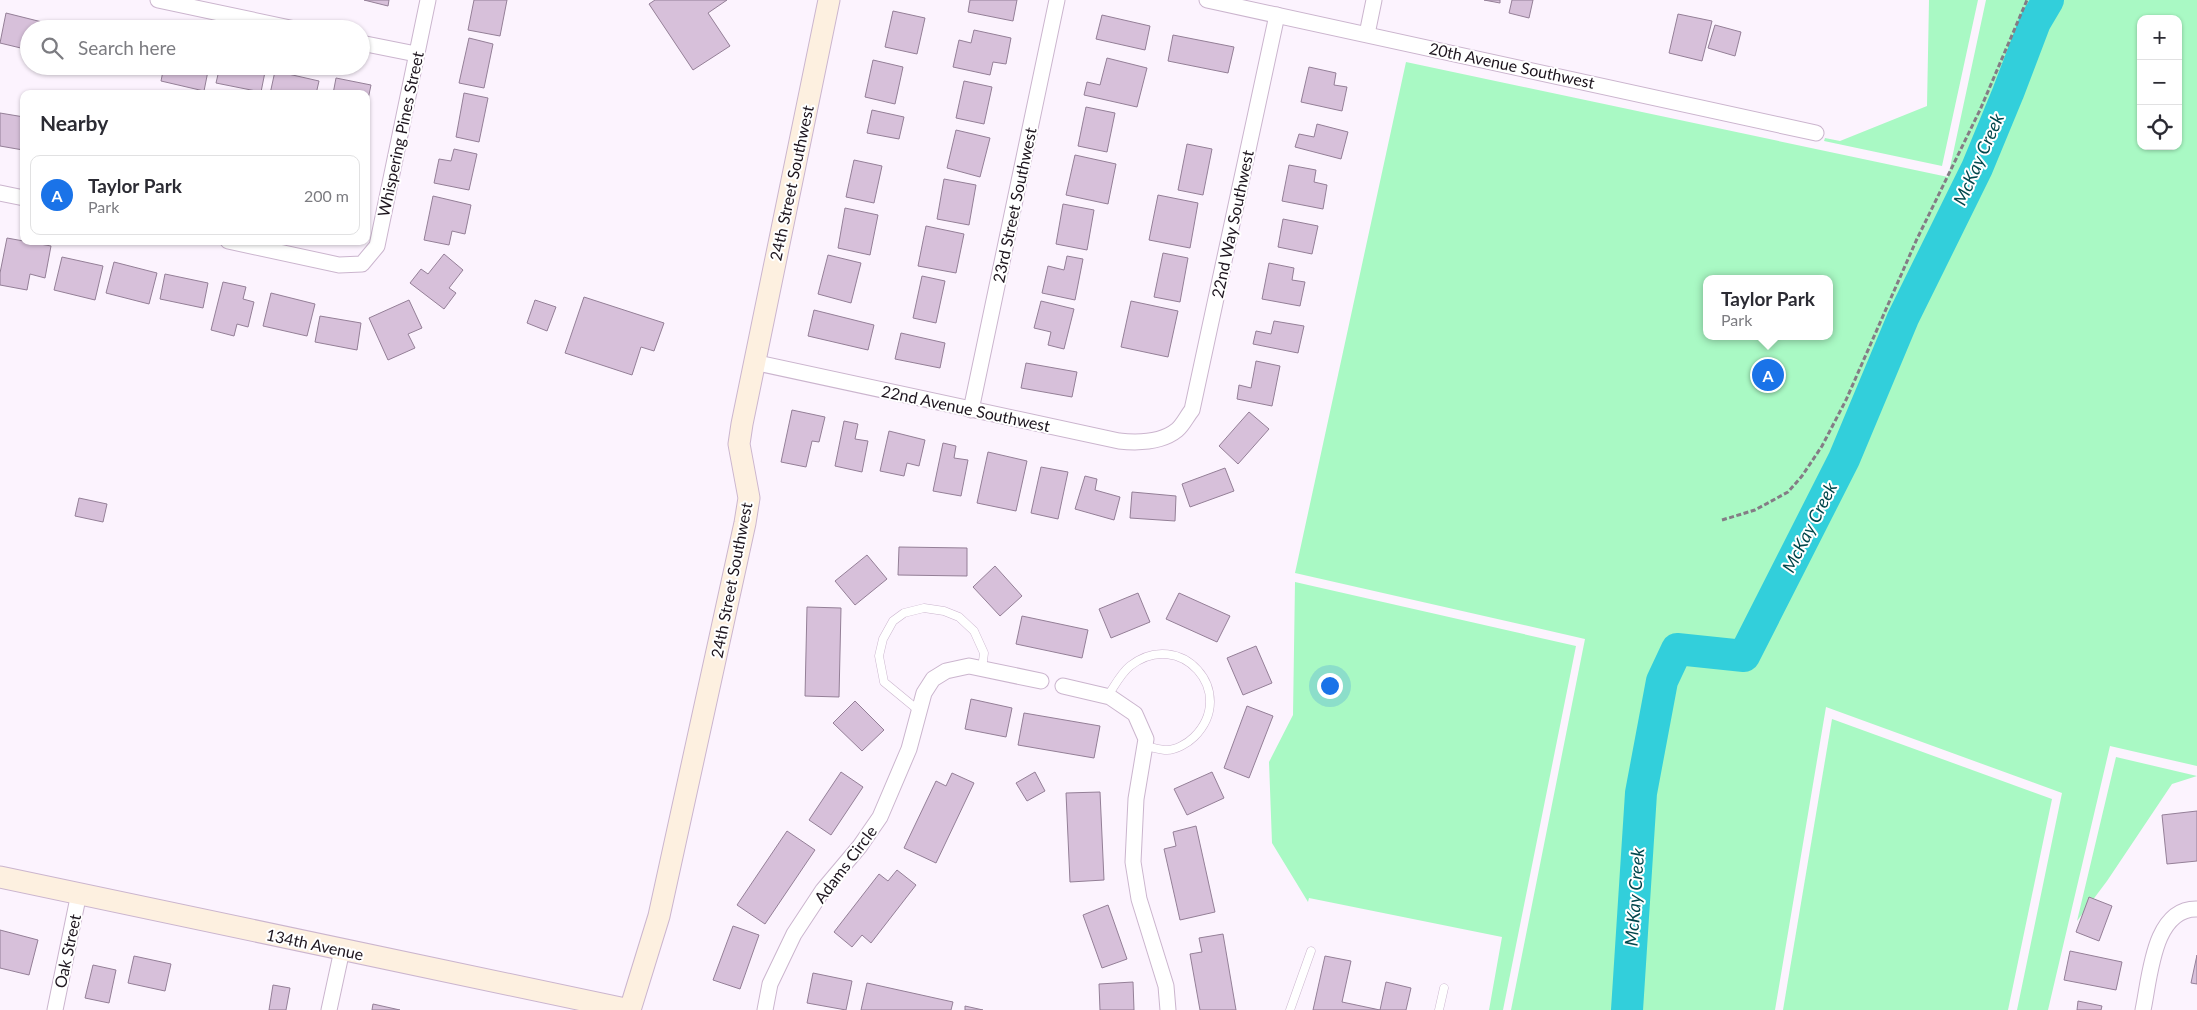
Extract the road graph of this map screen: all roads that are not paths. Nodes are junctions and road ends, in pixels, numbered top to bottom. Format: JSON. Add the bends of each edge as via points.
{"nodes":[{"id":1,"x":158,"y":0,"type":"edge"},
{"id":2,"x":428,"y":0,"type":"edge"},
{"id":3,"x":829,"y":0,"type":"edge"},
{"id":4,"x":1057,"y":0,"type":"edge"},
{"id":5,"x":1207,"y":0,"type":"edge"},
{"id":6,"x":1374,"y":0,"type":"edge"},
{"id":7,"x":1277,"y":15,"type":"junction"},
{"id":8,"x":252,"y":20,"type":"edge"},
{"id":9,"x":1367,"y":34,"type":"junction"},
{"id":10,"x":370,"y":45,"type":"edge"},
{"id":11,"x":416,"y":54,"type":"junction"},
{"id":12,"x":1816,"y":132,"type":"dead end"},
{"id":13,"x":0,"y":193,"type":"edge"},
{"id":14,"x":20,"y":197,"type":"edge"},
{"id":15,"x":247,"y":245,"type":"edge"},
{"id":16,"x":754,"y":362,"type":"junction"},
{"id":17,"x":971,"y":410,"type":"junction"},
{"id":18,"x":1178,"y":430,"type":"joint"},
{"id":19,"x":982,"y":669,"type":"junction"},
{"id":20,"x":1041,"y":681,"type":"dead end"},
{"id":21,"x":1063,"y":686,"type":"dead end"},
{"id":22,"x":1107,"y":696,"type":"junction"},
{"id":23,"x":918,"y":710,"type":"junction"},
{"id":24,"x":1145,"y":746,"type":"junction"},
{"id":25,"x":0,"y":877,"type":"edge"},
{"id":26,"x":79,"y":893,"type":"junction"},
{"id":27,"x":2197,"y":909,"type":"edge"},
{"id":28,"x":342,"y":950,"type":"junction"},
{"id":29,"x":1311,"y":951,"type":"dead end"},
{"id":30,"x":1444,"y":988,"type":"dead end"},
{"id":31,"x":55,"y":1010,"type":"edge"},
{"id":32,"x":329,"y":1010,"type":"edge"},
{"id":33,"x":630,"y":1010,"type":"edge"},
{"id":34,"x":765,"y":1010,"type":"edge"},
{"id":35,"x":1168,"y":1010,"type":"edge"},
{"id":36,"x":1290,"y":1010,"type":"edge"},
{"id":37,"x":1440,"y":1010,"type":"edge"},
{"id":38,"x":2143,"y":1010,"type":"edge"}],
"edges":[{"from":1,"to":8,"type":"street"},
{"from":2,"to":11,"type":"street","name":"Whispering Pines Street"},
{"from":3,"to":16,"type":"street","name":"24th Street Southwest"},
{"from":4,"to":17,"type":"street","name":"23rd Street Southwest"},
{"from":5,"to":7,"type":"street","name":"20th Avenue Southwest"},
{"from":6,"to":9,"type":"street"},
{"from":7,"to":9,"type":"street","name":"20th Avenue Southwest"},
{"from":7,"to":18,"type":"street","name":"22nd Way Southwest","via":[[1192,410]]},
{"from":9,"to":12,"type":"street","name":"20th Avenue Southwest"},
{"from":10,"to":11,"type":"street"},
{"from":11,"to":15,"type":"street","name":"Whispering Pines Street","via":[[377,246],[362,264],[340,265]]},
{"from":13,"to":14,"type":"street"},
{"from":16,"to":17,"type":"street","name":"22nd Avenue Southwest"},
{"from":16,"to":33,"type":"street","name":"24th Street Southwest","via":[[739,444],[749,498],[745,522],[659,916]]},
{"from":17,"to":18,"type":"street","name":"22nd Avenue Southwest","via":[[1119,441],[1158,440]]},
{"from":19,"to":20,"type":"street","name":"Adams Circle"},
{"from":19,"to":23,"type":"street","name":"Adams Circle","via":[[969,666],[946,671],[933,679]]},
{"from":19,"to":23,"type":"lane","via":[[984,653],[974,631],[959,617],[924,608],[893,621],[883,639],[879,656],[884,682]]},
{"from":21,"to":22,"type":"street"},
{"from":22,"to":24,"type":"street","via":[[1135,714],[1146,739]]},
{"from":22,"to":24,"type":"lane","via":[[1128,667],[1145,656],[1164,652],[1198,669],[1208,686],[1210,698],[1209,711],[1200,731],[1189,742],[1169,750]]},
{"from":23,"to":34,"type":"street","name":"Adams Circle","via":[[909,749],[880,817],[823,890],[794,934],[770,984]]},
{"from":24,"to":35,"type":"street","via":[[1136,799],[1133,862],[1139,899],[1166,986]]},
{"from":25,"to":26,"type":"street","name":"134th Avenue"},
{"from":26,"to":28,"type":"street","name":"134th Avenue"},
{"from":26,"to":31,"type":"street","name":"Oak Street"},
{"from":27,"to":38,"type":"street","via":[[2188,909],[2170,918],[2158,938]]},
{"from":28,"to":32,"type":"street"},
{"from":28,"to":33,"type":"street","name":"134th Avenue"},
{"from":29,"to":36,"type":"lane"},
{"from":30,"to":37,"type":"lane"}]}
